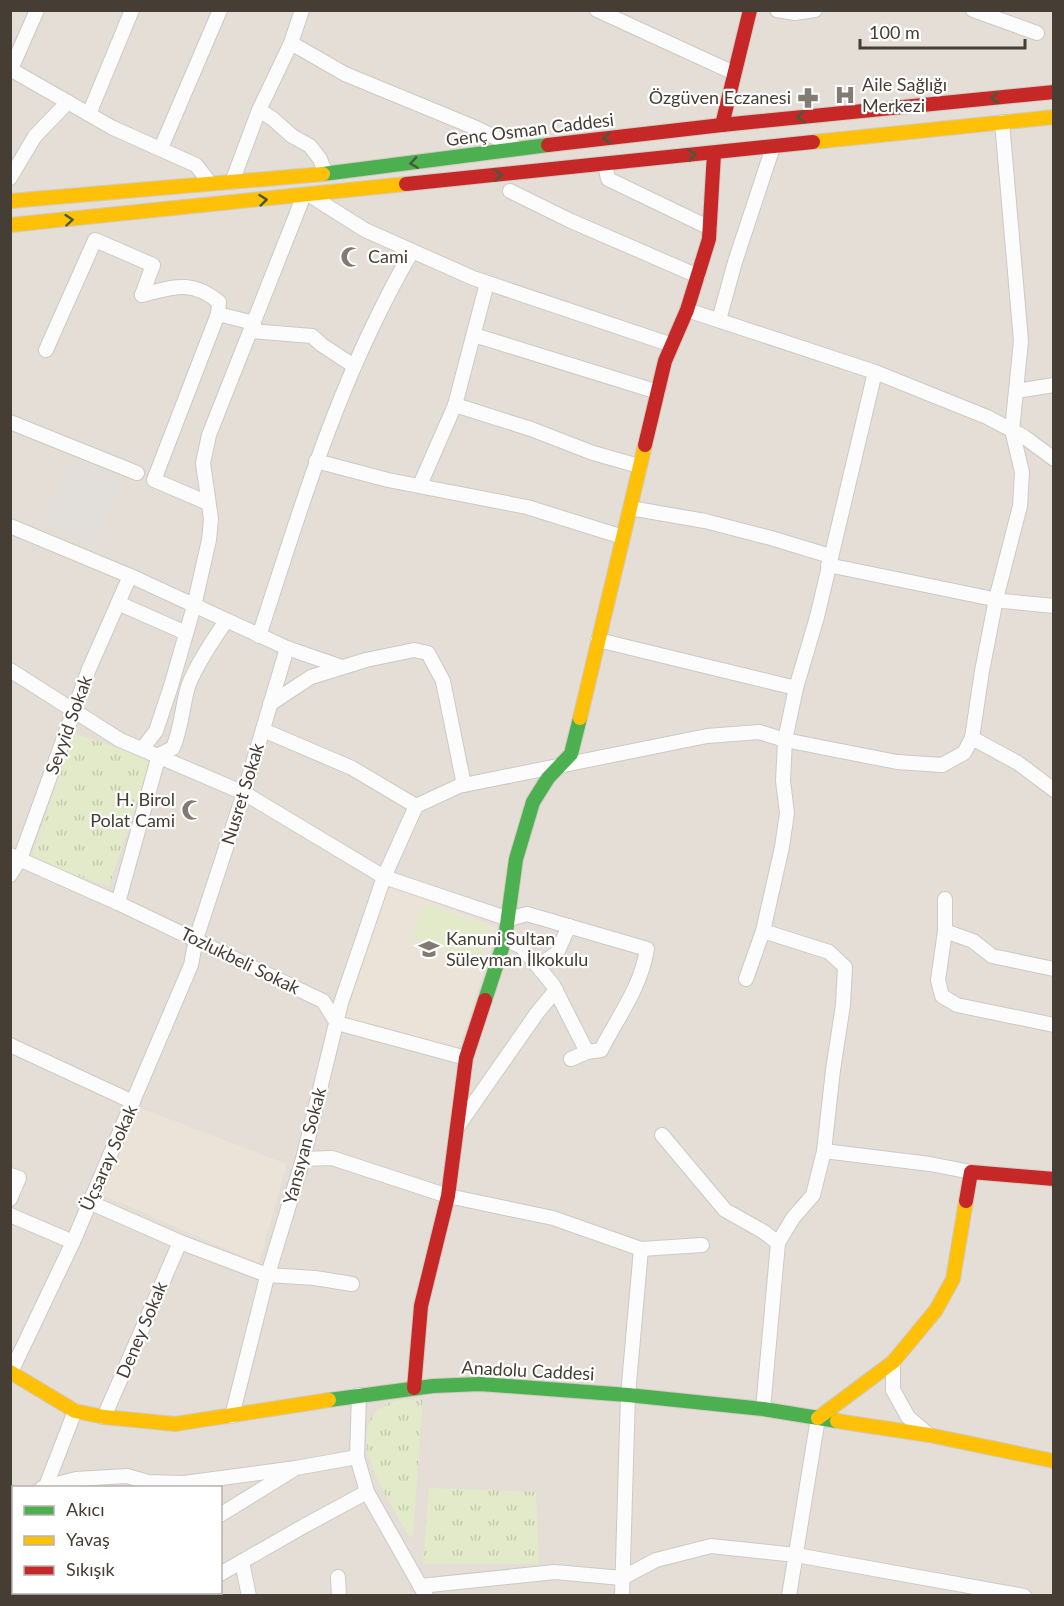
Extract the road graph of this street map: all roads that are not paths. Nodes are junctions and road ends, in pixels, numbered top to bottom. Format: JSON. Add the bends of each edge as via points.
{"nodes":[{"id":1,"x":36,"y":10,"type":"edge"},
{"id":2,"x":132,"y":10,"type":"edge"},
{"id":3,"x":220,"y":10,"type":"edge"},
{"id":4,"x":302,"y":10,"type":"edge"},
{"id":5,"x":597,"y":10,"type":"edge"},
{"id":6,"x":750,"y":10,"type":"edge"},
{"id":7,"x":777,"y":10,"type":"edge"},
{"id":8,"x":815,"y":10,"type":"edge"},
{"id":9,"x":973,"y":10,"type":"edge"},
{"id":10,"x":1037,"y":33,"type":"dead end"},
{"id":11,"x":291,"y":44,"type":"junction"},
{"id":12,"x":11,"y":69,"type":"edge"},
{"id":13,"x":734,"y":73,"type":"junction"},
{"id":14,"x":1053,"y":92,"type":"edge"},
{"id":15,"x":68,"y":102,"type":"junction"},
{"id":16,"x":259,"y":110,"type":"junction"},
{"id":17,"x":89,"y":114,"type":"junction"},
{"id":18,"x":1053,"y":117,"type":"edge"},
{"id":19,"x":1002,"y":122,"type":"junction"},
{"id":20,"x":722,"y":125,"type":"junction"},
{"id":21,"x":773,"y":147,"type":"junction"},
{"id":22,"x":161,"y":148,"type":"junction"},
{"id":23,"x":519,"y":148,"type":"junction"},
{"id":24,"x":714,"y":153,"type":"junction"},
{"id":25,"x":605,"y":165,"type":"junction"},
{"id":26,"x":326,"y":174,"type":"junction"},
{"id":27,"x":10,"y":178,"type":"edge"},
{"id":28,"x":232,"y":182,"type":"junction"},
{"id":29,"x":210,"y":183,"type":"junction"},
{"id":30,"x":510,"y":191,"type":"dead end"},
{"id":31,"x":306,"y":195,"type":"junction"},
{"id":32,"x":10,"y":201,"type":"edge"},
{"id":33,"x":10,"y":225,"type":"edge"},
{"id":34,"x":710,"y":228,"type":"junction"},
{"id":35,"x":412,"y":252,"type":"junction"},
{"id":36,"x":698,"y":276,"type":"junction"},
{"id":37,"x":487,"y":283,"type":"junction"},
{"id":38,"x":687,"y":310,"type":"junction"},
{"id":39,"x":218,"y":314,"type":"junction"},
{"id":40,"x":718,"y":320,"type":"junction"},
{"id":41,"x":252,"y":327,"type":"junction"},
{"id":42,"x":474,"y":335,"type":"junction"},
{"id":43,"x":672,"y":345,"type":"junction"},
{"id":44,"x":46,"y":350,"type":"dead end"},
{"id":45,"x":354,"y":366,"type":"junction"},
{"id":46,"x":875,"y":372,"type":"junction"},
{"id":47,"x":1053,"y":385,"type":"edge"},
{"id":48,"x":1016,"y":391,"type":"junction"},
{"id":49,"x":658,"y":392,"type":"junction"},
{"id":50,"x":456,"y":405,"type":"junction"},
{"id":51,"x":10,"y":422,"type":"edge"},
{"id":52,"x":1012,"y":430,"type":"junction"},
{"id":53,"x":1053,"y":459,"type":"edge"},
{"id":54,"x":316,"y":461,"type":"junction"},
{"id":55,"x":639,"y":466,"type":"junction"},
{"id":56,"x":137,"y":473,"type":"dead end"},
{"id":57,"x":420,"y":485,"type":"junction"},
{"id":58,"x":208,"y":503,"type":"junction"},
{"id":59,"x":630,"y":508,"type":"junction"},
{"id":60,"x":10,"y":526,"type":"edge"},
{"id":61,"x":623,"y":537,"type":"junction"},
{"id":62,"x":829,"y":561,"type":"junction"},
{"id":63,"x":130,"y":576,"type":"junction"},
{"id":64,"x":996,"y":599,"type":"junction"},
{"id":65,"x":118,"y":603,"type":"junction"},
{"id":66,"x":194,"y":606,"type":"junction"},
{"id":67,"x":1053,"y":606,"type":"edge"},
{"id":68,"x":226,"y":621,"type":"junction"},
{"id":69,"x":186,"y":633,"type":"junction"},
{"id":70,"x":259,"y":636,"type":"junction"},
{"id":71,"x":598,"y":640,"type":"junction"},
{"id":72,"x":287,"y":648,"type":"junction"},
{"id":73,"x":342,"y":667,"type":"junction"},
{"id":74,"x":10,"y":670,"type":"edge"},
{"id":75,"x":796,"y":688,"type":"junction"},
{"id":76,"x":270,"y":704,"type":"junction"},
{"id":77,"x":74,"y":712,"type":"junction"},
{"id":78,"x":262,"y":730,"type":"junction"},
{"id":79,"x":972,"y":738,"type":"junction"},
{"id":80,"x":785,"y":740,"type":"junction"},
{"id":81,"x":142,"y":749,"type":"junction"},
{"id":82,"x":159,"y":755,"type":"junction"},
{"id":83,"x":560,"y":766,"type":"junction"},
{"id":84,"x":464,"y":785,"type":"junction"},
{"id":85,"x":1053,"y":790,"type":"edge"},
{"id":86,"x":244,"y":793,"type":"junction"},
{"id":87,"x":416,"y":806,"type":"junction"},
{"id":88,"x":15,"y":857,"type":"edge"},
{"id":89,"x":10,"y":875,"type":"edge"},
{"id":90,"x":384,"y":878,"type":"junction"},
{"id":91,"x":945,"y":899,"type":"dead end"},
{"id":92,"x":118,"y":903,"type":"junction"},
{"id":93,"x":509,"y":918,"type":"junction"},
{"id":94,"x":569,"y":926,"type":"junction"},
{"id":95,"x":763,"y":931,"type":"junction"},
{"id":96,"x":945,"y":931,"type":"junction"},
{"id":97,"x":196,"y":939,"type":"junction"},
{"id":98,"x":505,"y":939,"type":"junction"},
{"id":99,"x":538,"y":966,"type":"junction"},
{"id":100,"x":1053,"y":969,"type":"edge"},
{"id":101,"x":746,"y":979,"type":"dead end"},
{"id":102,"x":556,"y":990,"type":"junction"},
{"id":103,"x":337,"y":1023,"type":"junction"},
{"id":104,"x":1053,"y":1025,"type":"edge"},
{"id":105,"x":10,"y":1045,"type":"edge"},
{"id":106,"x":587,"y":1052,"type":"junction"},
{"id":107,"x":466,"y":1058,"type":"junction"},
{"id":108,"x":571,"y":1059,"type":"dead end"},
{"id":109,"x":134,"y":1101,"type":"junction"},
{"id":110,"x":459,"y":1126,"type":"junction"},
{"id":111,"x":662,"y":1135,"type":"dead end"},
{"id":112,"x":824,"y":1151,"type":"junction"},
{"id":113,"x":303,"y":1159,"type":"junction"},
{"id":114,"x":971,"y":1172,"type":"junction"},
{"id":115,"x":10,"y":1174,"type":"edge"},
{"id":116,"x":1053,"y":1179,"type":"edge"},
{"id":117,"x":448,"y":1196,"type":"junction"},
{"id":118,"x":10,"y":1199,"type":"edge"},
{"id":119,"x":89,"y":1202,"type":"junction"},
{"id":120,"x":10,"y":1215,"type":"edge"},
{"id":121,"x":72,"y":1242,"type":"junction"},
{"id":122,"x":180,"y":1242,"type":"junction"},
{"id":123,"x":778,"y":1243,"type":"junction"},
{"id":124,"x":702,"y":1245,"type":"dead end"},
{"id":125,"x":641,"y":1249,"type":"junction"},
{"id":126,"x":267,"y":1275,"type":"junction"},
{"id":127,"x":352,"y":1284,"type":"dead end"},
{"id":128,"x":893,"y":1362,"type":"junction"},
{"id":129,"x":11,"y":1372,"type":"edge"},
{"id":130,"x":414,"y":1388,"type":"junction"},
{"id":131,"x":358,"y":1395,"type":"junction"},
{"id":132,"x":628,"y":1395,"type":"junction"},
{"id":133,"x":763,"y":1409,"type":"junction"},
{"id":134,"x":75,"y":1411,"type":"junction"},
{"id":135,"x":232,"y":1416,"type":"junction"},
{"id":136,"x":104,"y":1417,"type":"junction"},
{"id":137,"x":818,"y":1418,"type":"junction"},
{"id":138,"x":929,"y":1435,"type":"junction"},
{"id":139,"x":357,"y":1457,"type":"junction"},
{"id":140,"x":1053,"y":1461,"type":"edge"},
{"id":141,"x":296,"y":1468,"type":"junction"},
{"id":142,"x":44,"y":1486,"type":"edge"},
{"id":143,"x":48,"y":1486,"type":"edge"},
{"id":144,"x":368,"y":1492,"type":"junction"},
{"id":145,"x":222,"y":1514,"type":"edge"},
{"id":146,"x":796,"y":1555,"type":"junction"},
{"id":147,"x":242,"y":1562,"type":"junction"},
{"id":148,"x":222,"y":1573,"type":"edge"},
{"id":149,"x":338,"y":1577,"type":"dead end"},
{"id":150,"x":622,"y":1578,"type":"junction"},
{"id":151,"x":423,"y":1591,"type":"edge"},
{"id":152,"x":249,"y":1596,"type":"edge"},
{"id":153,"x":339,"y":1596,"type":"edge"},
{"id":154,"x":622,"y":1596,"type":"edge"},
{"id":155,"x":789,"y":1596,"type":"edge"},
{"id":156,"x":1024,"y":1596,"type":"edge"}],
"edges":[{"from":1,"to":12,"type":"street"},
{"from":2,"to":17,"type":"street"},
{"from":3,"to":22,"type":"street"},
{"from":4,"to":11,"type":"street"},
{"from":5,"to":13,"type":"street"},
{"from":6,"to":13,"type":"street"},
{"from":7,"to":8,"type":"street"},
{"from":9,"to":10,"type":"street"},
{"from":11,"to":16,"type":"street"},
{"from":11,"to":23,"type":"street","via":[[345,74]]},
{"from":12,"to":15,"type":"street"},
{"from":13,"to":20,"type":"street"},
{"from":14,"to":20,"type":"street","name":"Genç Osman Caddesi","one_way":true},
{"from":15,"to":17,"type":"street"},
{"from":15,"to":27,"type":"street","via":[[35,136]]},
{"from":16,"to":26,"type":"street","via":[[310,146]]},
{"from":16,"to":28,"type":"street"},
{"from":17,"to":22,"type":"street"},
{"from":18,"to":19,"type":"street"},
{"from":19,"to":21,"type":"street"},
{"from":19,"to":48,"type":"street","via":[[1021,341]]},
{"from":20,"to":23,"type":"street","name":"Genç Osman Caddesi","one_way":true},
{"from":21,"to":24,"type":"street"},
{"from":21,"to":40,"type":"street"},
{"from":22,"to":29,"type":"street","via":[[196,165]]},
{"from":23,"to":26,"type":"street","name":"Genç Osman Caddesi","one_way":true},
{"from":25,"to":24,"type":"street","one_way":true},
{"from":24,"to":34,"type":"street"},
{"from":31,"to":25,"type":"street","one_way":true},
{"from":25,"to":34,"type":"street","via":[[608,179]]},
{"from":26,"to":28,"type":"street","name":"Genç Osman Caddesi"},
{"from":28,"to":29,"type":"street","name":"Genç Osman Caddesi"},
{"from":29,"to":32,"type":"street","name":"Genç Osman Caddesi"},
{"from":30,"to":36,"type":"street"},
{"from":33,"to":31,"type":"street","one_way":true},
{"from":31,"to":35,"type":"street"},
{"from":31,"to":41,"type":"street"},
{"from":34,"to":36,"type":"street"},
{"from":35,"to":37,"type":"street"},
{"from":35,"to":45,"type":"street","via":[[396,276]]},
{"from":36,"to":38,"type":"street"},
{"from":37,"to":42,"type":"street"},
{"from":37,"to":43,"type":"street"},
{"from":38,"to":40,"type":"street"},
{"from":38,"to":43,"type":"street"},
{"from":39,"to":41,"type":"street"},
{"from":39,"to":44,"type":"street","via":[[219,302],[207,293],[181,285],[142,295],[153,265],[95,240]]},
{"from":39,"to":58,"type":"street","via":[[154,480]]},
{"from":40,"to":46,"type":"street"},
{"from":41,"to":45,"type":"street","via":[[312,336]]},
{"from":41,"to":58,"type":"street","via":[[209,435],[203,463]]},
{"from":42,"to":49,"type":"street"},
{"from":42,"to":50,"type":"street"},
{"from":43,"to":49,"type":"street"},
{"from":45,"to":54,"type":"street"},
{"from":46,"to":52,"type":"street"},
{"from":46,"to":62,"type":"street"},
{"from":47,"to":48,"type":"street"},
{"from":48,"to":52,"type":"street"},
{"from":49,"to":55,"type":"street"},
{"from":50,"to":55,"type":"street"},
{"from":50,"to":57,"type":"street"},
{"from":51,"to":56,"type":"street"},
{"from":52,"to":53,"type":"street"},
{"from":52,"to":64,"type":"street","via":[[1022,472],[1020,506]]},
{"from":54,"to":57,"type":"street"},
{"from":54,"to":70,"type":"street"},
{"from":55,"to":59,"type":"street"},
{"from":57,"to":61,"type":"street","via":[[526,507]]},
{"from":58,"to":66,"type":"street","via":[[209,540]]},
{"from":59,"to":61,"type":"street"},
{"from":59,"to":62,"type":"street","via":[[705,520],[771,538]]},
{"from":60,"to":63,"type":"street"},
{"from":61,"to":71,"type":"street"},
{"from":62,"to":64,"type":"street"},
{"from":62,"to":75,"type":"street"},
{"from":63,"to":65,"type":"street","name":"Seyyid Sokak"},
{"from":63,"to":66,"type":"street"},
{"from":64,"to":67,"type":"street"},
{"from":64,"to":79,"type":"street"},
{"from":65,"to":69,"type":"street"},
{"from":65,"to":77,"type":"street","name":"Seyyid Sokak"},
{"from":66,"to":68,"type":"street"},
{"from":66,"to":69,"type":"street"},
{"from":68,"to":70,"type":"street"},
{"from":68,"to":82,"type":"street","via":[[188,687],[173,748]]},
{"from":69,"to":81,"type":"street","via":[[156,731]]},
{"from":70,"to":72,"type":"street"},
{"from":71,"to":75,"type":"street"},
{"from":71,"to":83,"type":"street","via":[[571,754]]},
{"from":72,"to":73,"type":"street"},
{"from":72,"to":76,"type":"street","name":"Nusret Sokak"},
{"from":73,"to":76,"type":"street","via":[[311,677]]},
{"from":73,"to":84,"type":"street","via":[[414,650],[428,654],[443,681]]},
{"from":74,"to":77,"type":"street"},
{"from":75,"to":80,"type":"street"},
{"from":76,"to":78,"type":"street","name":"Nusret Sokak"},
{"from":77,"to":81,"type":"street"},
{"from":77,"to":88,"type":"street","name":"Seyyid Sokak"},
{"from":78,"to":86,"type":"street","name":"Nusret Sokak"},
{"from":78,"to":87,"type":"street","via":[[352,768]]},
{"from":79,"to":80,"type":"street","via":[[964,753],[942,765],[897,762]]},
{"from":79,"to":85,"type":"street","via":[[1018,763]]},
{"from":80,"to":83,"type":"street","via":[[759,732],[707,736]]},
{"from":80,"to":95,"type":"street","via":[[783,782],[787,813]]},
{"from":81,"to":82,"type":"street"},
{"from":82,"to":86,"type":"street"},
{"from":82,"to":92,"type":"street"},
{"from":83,"to":84,"type":"street"},
{"from":83,"to":93,"type":"street","via":[[533,802],[516,858]]},
{"from":84,"to":87,"type":"street"},
{"from":86,"to":90,"type":"street"},
{"from":86,"to":97,"type":"street","name":"Nusret Sokak"},
{"from":87,"to":90,"type":"street","name":"Yansıyan Sokak"},
{"from":88,"to":89,"type":"street","name":"Seyyid Sokak"},
{"from":88,"to":92,"type":"street","name":"Tozlukbeli Sokak"},
{"from":90,"to":93,"type":"street"},
{"from":90,"to":103,"type":"street","name":"Yansıyan Sokak"},
{"from":91,"to":96,"type":"street"},
{"from":92,"to":97,"type":"street","name":"Tozlukbeli Sokak"},
{"from":93,"to":94,"type":"street","via":[[527,914]]},
{"from":93,"to":98,"type":"street"},
{"from":94,"to":99,"type":"street","via":[[557,953]]},
{"from":94,"to":106,"type":"street","via":[[647,949],[627,1007],[601,1050]]},
{"from":95,"to":101,"type":"street"},
{"from":95,"to":112,"type":"street","via":[[829,952],[845,967]]},
{"from":96,"to":100,"type":"street","via":[[973,941],[992,956]]},
{"from":96,"to":104,"type":"street","via":[[938,980],[942,996],[957,1005]]},
{"from":97,"to":103,"type":"street","name":"Tozlukbeli Sokak","via":[[323,1001]]},
{"from":97,"to":109,"type":"street","name":"Üçsaray Sokak","via":[[191,965]]},
{"from":98,"to":99,"type":"street","via":[[522,948]]},
{"from":98,"to":107,"type":"street"},
{"from":99,"to":102,"type":"street"},
{"from":102,"to":106,"type":"street"},
{"from":102,"to":110,"type":"street"},
{"from":103,"to":107,"type":"street"},
{"from":103,"to":113,"type":"street","name":"Yansıyan Sokak"},
{"from":105,"to":109,"type":"street"},
{"from":106,"to":108,"type":"street"},
{"from":107,"to":110,"type":"street"},
{"from":109,"to":119,"type":"street","name":"Üçsaray Sokak"},
{"from":110,"to":117,"type":"street"},
{"from":111,"to":123,"type":"street","via":[[725,1210]]},
{"from":112,"to":114,"type":"street"},
{"from":112,"to":123,"type":"street","via":[[813,1195]]},
{"from":113,"to":117,"type":"street","via":[[332,1158]]},
{"from":113,"to":126,"type":"street","name":"Yansıyan Sokak"},
{"from":114,"to":116,"type":"street"},
{"from":114,"to":128,"type":"street","via":[[953,1279],[936,1310]]},
{"from":115,"to":118,"type":"street","via":[[19,1178]]},
{"from":117,"to":125,"type":"street","via":[[553,1218]]},
{"from":117,"to":130,"type":"street","via":[[421,1306]]},
{"from":119,"to":121,"type":"street","name":"Üçsaray Sokak"},
{"from":119,"to":122,"type":"street"},
{"from":120,"to":121,"type":"street"},
{"from":121,"to":129,"type":"street","name":"Üçsaray Sokak"},
{"from":122,"to":126,"type":"street"},
{"from":122,"to":136,"type":"street","name":"Deney Sokak"},
{"from":123,"to":133,"type":"street"},
{"from":124,"to":125,"type":"street"},
{"from":125,"to":132,"type":"street"},
{"from":126,"to":127,"type":"street"},
{"from":126,"to":135,"type":"street","name":"Yansıyan Sokak"},
{"from":128,"to":137,"type":"street"},
{"from":128,"to":138,"type":"street","via":[[892,1390],[908,1417]]},
{"from":129,"to":134,"type":"street","name":"Anadolu Caddesi"},
{"from":130,"to":131,"type":"street","name":"Anadolu Caddesi"},
{"from":130,"to":132,"type":"street","name":"Anadolu Caddesi","via":[[480,1384]]},
{"from":131,"to":135,"type":"street","name":"Anadolu Caddesi"},
{"from":131,"to":139,"type":"street"},
{"from":132,"to":133,"type":"street","name":"Anadolu Caddesi"},
{"from":132,"to":150,"type":"street"},
{"from":133,"to":137,"type":"street","name":"Anadolu Caddesi"},
{"from":134,"to":136,"type":"street","name":"Anadolu Caddesi"},
{"from":134,"to":142,"type":"street"},
{"from":135,"to":136,"type":"street","name":"Anadolu Caddesi","via":[[175,1424]]},
{"from":137,"to":138,"type":"street","name":"Anadolu Caddesi"},
{"from":137,"to":146,"type":"street"},
{"from":138,"to":140,"type":"street","name":"Anadolu Caddesi"},
{"from":139,"to":141,"type":"street"},
{"from":139,"to":144,"type":"street"},
{"from":141,"to":143,"type":"street","via":[[184,1483],[148,1482],[127,1476],[76,1479]]},
{"from":141,"to":145,"type":"street"},
{"from":144,"to":147,"type":"street"},
{"from":144,"to":151,"type":"street"},
{"from":146,"to":150,"type":"street","via":[[711,1546],[656,1560]]},
{"from":146,"to":155,"type":"street"},
{"from":146,"to":156,"type":"street"},
{"from":147,"to":148,"type":"street"},
{"from":147,"to":152,"type":"street"},
{"from":149,"to":153,"type":"street"},
{"from":150,"to":151,"type":"street","via":[[555,1572]]},
{"from":150,"to":154,"type":"street"}]}
